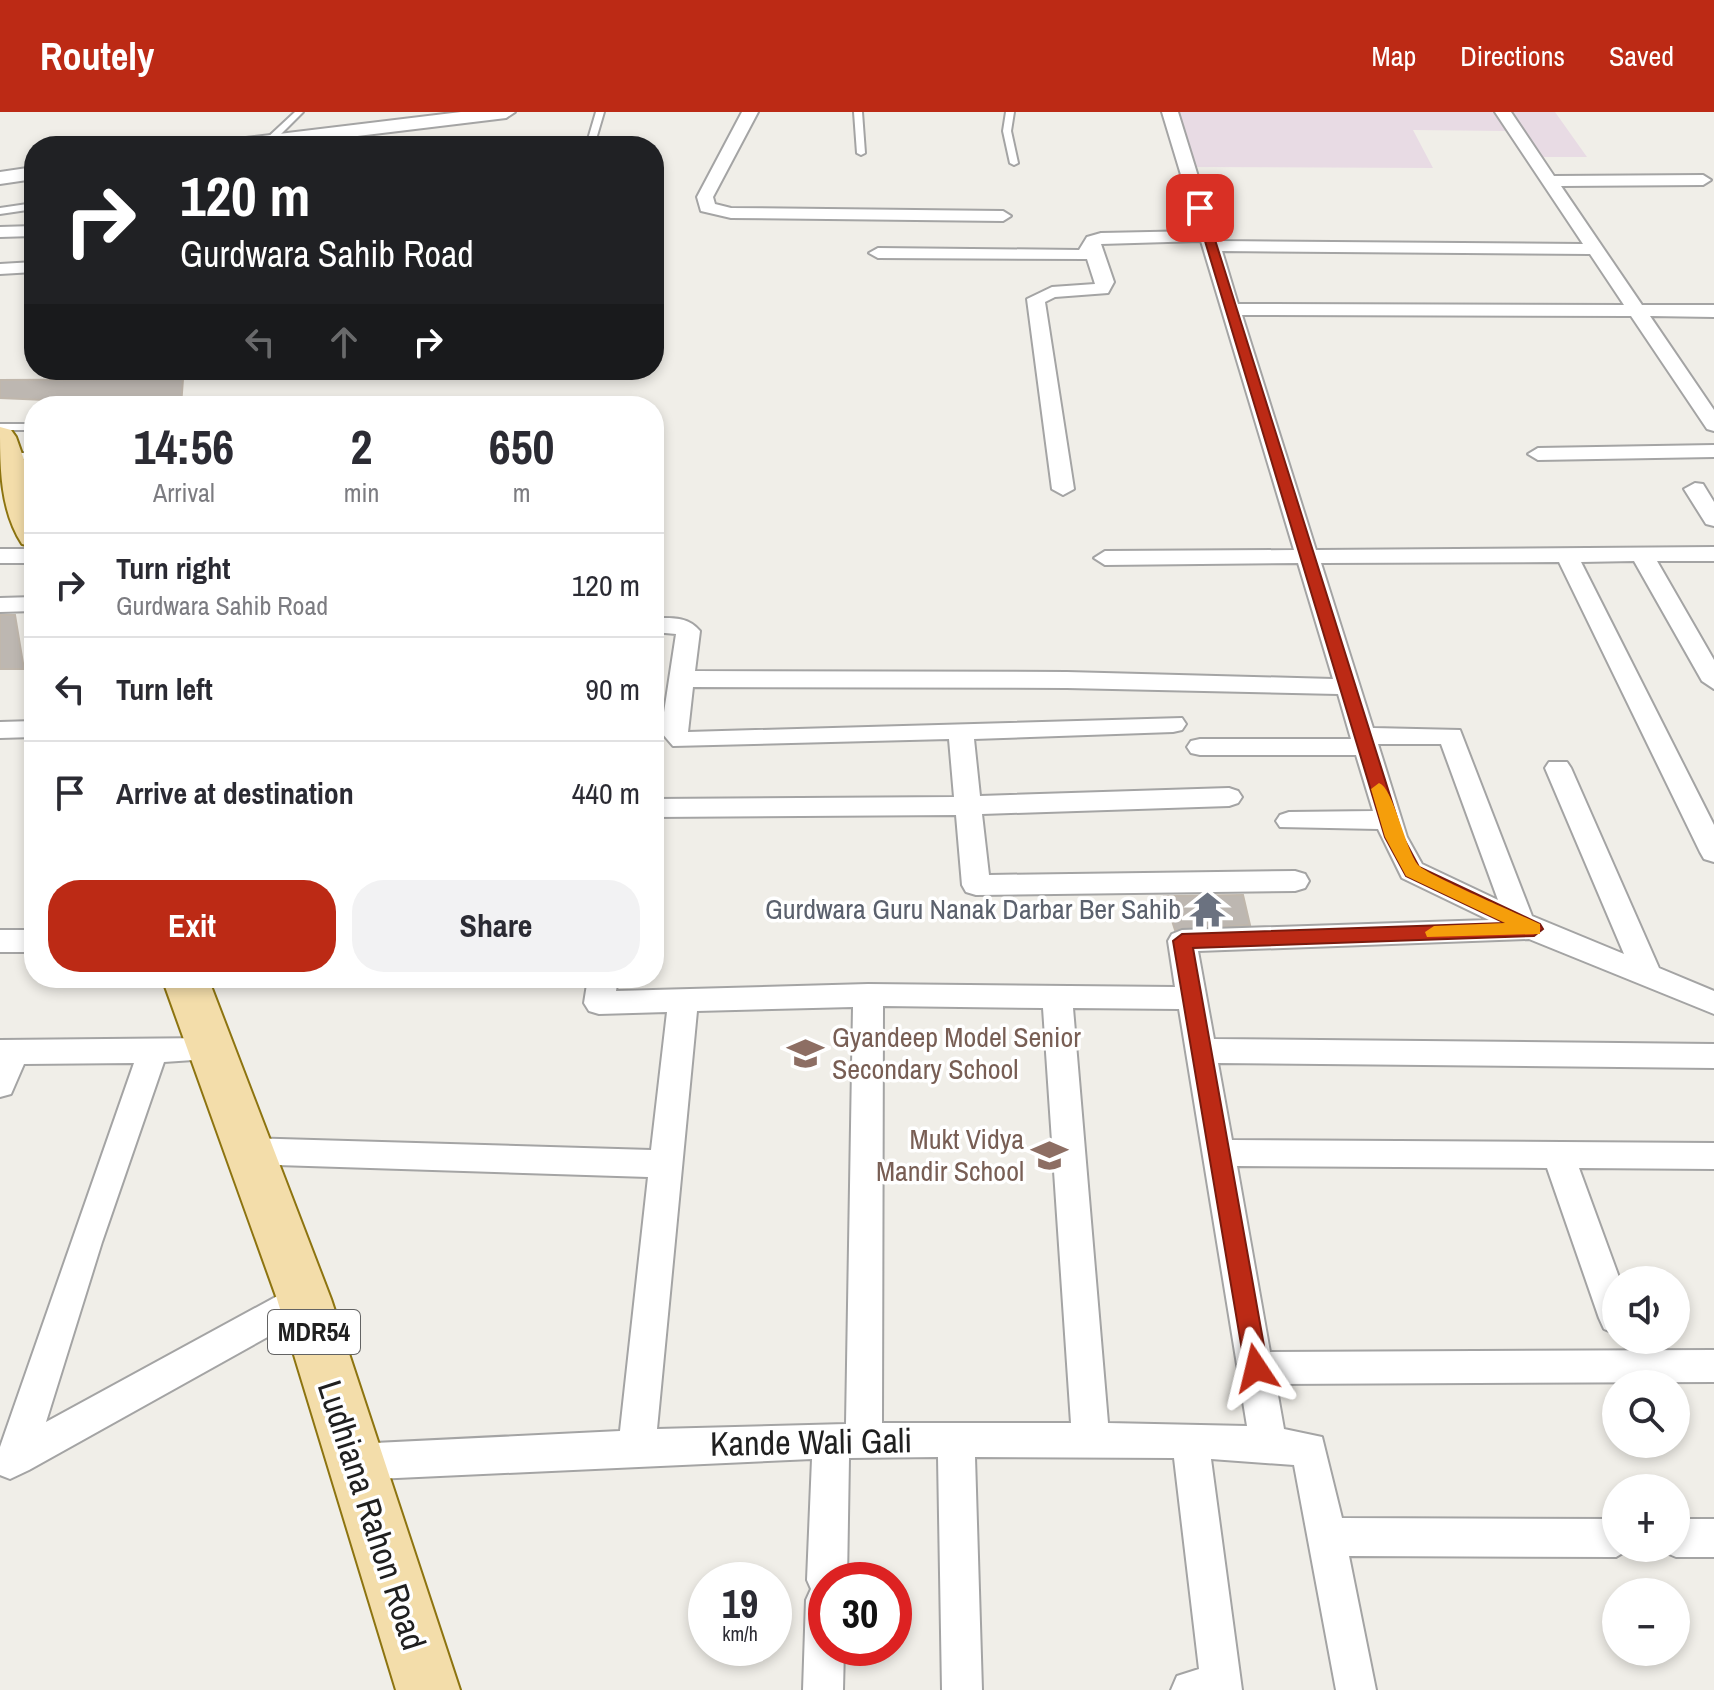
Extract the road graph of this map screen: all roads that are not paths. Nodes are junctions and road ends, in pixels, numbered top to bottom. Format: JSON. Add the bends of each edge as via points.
{"nodes":[{"id":1,"x":299,"y":112,"type":"edge"},
{"id":2,"x":506,"y":112,"type":"edge"},
{"id":3,"x":600,"y":112,"type":"edge"},
{"id":4,"x":750,"y":112,"type":"edge"},
{"id":5,"x":858,"y":112,"type":"edge"},
{"id":6,"x":1010,"y":112,"type":"edge"},
{"id":7,"x":1170,"y":112,"type":"edge"},
{"id":8,"x":1503,"y":112,"type":"edge"},
{"id":9,"x":451,"y":115,"type":"edge"},
{"id":10,"x":274,"y":136,"type":"edge"},
{"id":11,"x":304,"y":136,"type":"edge"},
{"id":12,"x":593,"y":136,"type":"edge"},
{"id":13,"x":861,"y":153,"type":"dead end"},
{"id":14,"x":1014,"y":163,"type":"dead end"},
{"id":15,"x":24,"y":174,"type":"edge"},
{"id":16,"x":0,"y":178,"type":"edge"},
{"id":17,"x":1703,"y":180,"type":"dead end"},
{"id":18,"x":1549,"y":181,"type":"junction"},
{"id":19,"x":24,"y":211,"type":"edge"},
{"id":20,"x":1003,"y":216,"type":"dead end"},
{"id":21,"x":1,"y":222,"type":"edge"},
{"id":22,"x":24,"y":228,"type":"edge"},
{"id":23,"x":1211,"y":241,"type":"junction"},
{"id":24,"x":1595,"y":249,"type":"junction"},
{"id":25,"x":1093,"y":250,"type":"junction"},
{"id":26,"x":878,"y":253,"type":"dead end"},
{"id":27,"x":24,"y":268,"type":"edge"},
{"id":28,"x":0,"y":269,"type":"edge"},
{"id":29,"x":1232,"y":309,"type":"junction"},
{"id":30,"x":1637,"y":310,"type":"junction"},
{"id":31,"x":1714,"y":311,"type":"edge"},
{"id":32,"x":1714,"y":425,"type":"edge"},
{"id":33,"x":10,"y":444,"type":"edge"},
{"id":34,"x":1714,"y":451,"type":"edge"},
{"id":35,"x":1538,"y":454,"type":"dead end"},
{"id":36,"x":1063,"y":489,"type":"dead end"},
{"id":37,"x":1695,"y":489,"type":"dead end"},
{"id":38,"x":24,"y":516,"type":"edge"},
{"id":39,"x":1714,"y":519,"type":"edge"},
{"id":40,"x":1566,"y":553,"type":"junction"},
{"id":41,"x":1641,"y":553,"type":"junction"},
{"id":42,"x":1714,"y":554,"type":"edge"},
{"id":43,"x":0,"y":556,"type":"edge"},
{"id":44,"x":24,"y":556,"type":"edge"},
{"id":45,"x":1310,"y":556,"type":"junction"},
{"id":46,"x":1105,"y":558,"type":"dead end"},
{"id":47,"x":24,"y":604,"type":"edge"},
{"id":48,"x":0,"y":605,"type":"edge"},
{"id":49,"x":664,"y":625,"type":"edge"},
{"id":50,"x":683,"y":679,"type":"junction"},
{"id":51,"x":1714,"y":681,"type":"edge"},
{"id":52,"x":1349,"y":687,"type":"junction"},
{"id":53,"x":1173,"y":724,"type":"dead end"},
{"id":54,"x":24,"y":729,"type":"edge"},
{"id":55,"x":0,"y":730,"type":"edge"},
{"id":56,"x":961,"y":732,"type":"junction"},
{"id":57,"x":1365,"y":742,"type":"junction"},
{"id":58,"x":1200,"y":747,"type":"dead end"},
{"id":59,"x":1558,"y":768,"type":"dead end"},
{"id":60,"x":1229,"y":797,"type":"dead end"},
{"id":61,"x":966,"y":806,"type":"junction"},
{"id":62,"x":664,"y":808,"type":"edge"},
{"id":63,"x":1389,"y":820,"type":"junction"},
{"id":64,"x":1289,"y":821,"type":"dead end"},
{"id":65,"x":1714,"y":852,"type":"edge"},
{"id":66,"x":1295,"y":881,"type":"dead end"},
{"id":67,"x":1527,"y":926,"type":"junction"},
{"id":68,"x":0,"y":941,"type":"edge"},
{"id":69,"x":24,"y":941,"type":"edge"},
{"id":70,"x":1648,"y":977,"type":"junction"},
{"id":71,"x":189,"y":988,"type":"edge"},
{"id":72,"x":601,"y":988,"type":"edge"},
{"id":73,"x":868,"y":995,"type":"junction"},
{"id":74,"x":1057,"y":997,"type":"junction"},
{"id":75,"x":1192,"y":998,"type":"junction"},
{"id":76,"x":683,"y":999,"type":"junction"},
{"id":77,"x":1714,"y":1003,"type":"edge"},
{"id":78,"x":212,"y":1050,"type":"junction"},
{"id":79,"x":153,"y":1051,"type":"junction"},
{"id":80,"x":1201,"y":1051,"type":"junction"},
{"id":81,"x":7,"y":1052,"type":"edge"},
{"id":82,"x":1714,"y":1056,"type":"edge"},
{"id":83,"x":0,"y":1085,"type":"edge"},
{"id":84,"x":249,"y":1151,"type":"junction"},
{"id":85,"x":1217,"y":1153,"type":"junction"},
{"id":86,"x":1714,"y":1156,"type":"edge"},
{"id":87,"x":1559,"y":1157,"type":"junction"},
{"id":88,"x":668,"y":1164,"type":"junction"},
{"id":89,"x":1602,"y":1278,"type":"edge"},
{"id":90,"x":304,"y":1299,"type":"junction"},
{"id":91,"x":1603,"y":1354,"type":"edge"},
{"id":92,"x":1635,"y":1354,"type":"edge"},
{"id":93,"x":1714,"y":1366,"type":"edge"},
{"id":94,"x":1256,"y":1368,"type":"junction"},
{"id":95,"x":956,"y":1440,"type":"junction"},
{"id":96,"x":1091,"y":1440,"type":"junction"},
{"id":97,"x":848,"y":1441,"type":"junction"},
{"id":98,"x":1190,"y":1442,"type":"junction"},
{"id":99,"x":1268,"y":1444,"type":"junction"},
{"id":100,"x":637,"y":1445,"type":"junction"},
{"id":101,"x":8,"y":1462,"type":"edge"},
{"id":102,"x":354,"y":1462,"type":"junction"},
{"id":103,"x":1328,"y":1537,"type":"junction"},
{"id":104,"x":1602,"y":1538,"type":"edge"},
{"id":105,"x":1690,"y":1538,"type":"edge"},
{"id":106,"x":1714,"y":1538,"type":"edge"},
{"id":107,"x":830,"y":1562,"type":"edge"},
{"id":108,"x":824,"y":1666,"type":"edge"},
{"id":109,"x":428,"y":1690,"type":"edge"},
{"id":110,"x":823,"y":1690,"type":"edge"},
{"id":111,"x":962,"y":1690,"type":"edge"},
{"id":112,"x":1191,"y":1690,"type":"edge"},
{"id":113,"x":1222,"y":1690,"type":"edge"},
{"id":114,"x":1356,"y":1690,"type":"edge"}],
"edges":[{"from":1,"to":10,"type":"lane"},
{"from":2,"to":9,"type":"street"},
{"from":3,"to":12,"type":"lane"},
{"from":4,"to":20,"type":"street","via":[[705,197],[707,207],[731,213]]},
{"from":5,"to":13,"type":"lane"},
{"from":6,"to":14,"type":"lane","via":[[1007,131]]},
{"from":7,"to":23,"type":"street"},
{"from":8,"to":18,"type":"street"},
{"from":9,"to":11,"type":"street"},
{"from":15,"to":16,"type":"street"},
{"from":17,"to":18,"type":"street"},
{"from":18,"to":24,"type":"street"},
{"from":19,"to":21,"type":"lane"},
{"from":21,"to":22,"type":"street"},
{"from":23,"to":24,"type":"street"},
{"from":23,"to":25,"type":"street","via":[[1101,238],[1093,241]]},
{"from":23,"to":29,"type":"street"},
{"from":24,"to":30,"type":"street"},
{"from":25,"to":26,"type":"street","via":[[1072,255]]},
{"from":25,"to":36,"type":"street","via":[[1105,282],[1102,289],[1036,297]]},
{"from":27,"to":28,"type":"street"},
{"from":29,"to":30,"type":"street"},
{"from":29,"to":45,"type":"street"},
{"from":30,"to":31,"type":"street"},
{"from":30,"to":32,"type":"street"},
{"from":33,"to":38,"type":"main road","via":[[16,499]]},
{"from":34,"to":35,"type":"street"},
{"from":37,"to":39,"type":"street"},
{"from":40,"to":41,"type":"street"},
{"from":40,"to":45,"type":"street"},
{"from":40,"to":65,"type":"street"},
{"from":41,"to":42,"type":"street"},
{"from":41,"to":51,"type":"street"},
{"from":43,"to":44,"type":"street"},
{"from":45,"to":46,"type":"street"},
{"from":45,"to":52,"type":"street"},
{"from":47,"to":48,"type":"street"},
{"from":49,"to":50,"type":"street","via":[[688,631]]},
{"from":50,"to":52,"type":"street"},
{"from":50,"to":56,"type":"street","via":[[674,732],[682,740]]},
{"from":52,"to":57,"type":"street"},
{"from":53,"to":56,"type":"street"},
{"from":54,"to":55,"type":"street"},
{"from":56,"to":61,"type":"street"},
{"from":57,"to":58,"type":"street"},
{"from":57,"to":63,"type":"street"},
{"from":57,"to":67,"type":"street","via":[[1451,736]]},
{"from":59,"to":70,"type":"street"},
{"from":60,"to":61,"type":"street"},
{"from":61,"to":62,"type":"street"},
{"from":61,"to":66,"type":"street","via":[[976,885]]},
{"from":63,"to":64,"type":"street"},
{"from":63,"to":67,"type":"street","via":[[1412,871]]},
{"from":67,"to":70,"type":"street"},
{"from":67,"to":75,"type":"street","via":[[1182,941]]},
{"from":68,"to":69,"type":"street"},
{"from":70,"to":77,"type":"street"},
{"from":71,"to":78,"type":"main road","name":"Ludhiana Rahon Road","number":"MDR54"},
{"from":72,"to":76,"type":"street","via":[[599,1003]]},
{"from":73,"to":74,"type":"street"},
{"from":73,"to":76,"type":"street"},
{"from":73,"to":97,"type":"street"},
{"from":74,"to":75,"type":"street"},
{"from":74,"to":96,"type":"street"},
{"from":75,"to":80,"type":"street"},
{"from":76,"to":88,"type":"street"},
{"from":78,"to":79,"type":"street"},
{"from":78,"to":84,"type":"main road","name":"Ludhiana Rahon Road","number":"MDR54"},
{"from":79,"to":81,"type":"street"},
{"from":79,"to":101,"type":"street"},
{"from":80,"to":82,"type":"street"},
{"from":80,"to":85,"type":"street"},
{"from":81,"to":83,"type":"street"},
{"from":84,"to":88,"type":"street"},
{"from":84,"to":90,"type":"main road","name":"Ludhiana Rahon Road","number":"MDR54"},
{"from":85,"to":87,"type":"street"},
{"from":85,"to":94,"type":"street"},
{"from":86,"to":87,"type":"street"},
{"from":87,"to":89,"type":"street"},
{"from":88,"to":100,"type":"street"},
{"from":90,"to":101,"type":"street"},
{"from":90,"to":102,"type":"main road","name":"Ludhiana Rahon Road","number":"MDR54"},
{"from":91,"to":94,"type":"street"},
{"from":92,"to":93,"type":"street"},
{"from":94,"to":99,"type":"street"},
{"from":95,"to":96,"type":"street","name":"Kande Wali Gali"},
{"from":95,"to":97,"type":"street","name":"Kande Wali Gali"},
{"from":95,"to":111,"type":"street"},
{"from":96,"to":98,"type":"street","name":"Kande Wali Gali"},
{"from":97,"to":100,"type":"street","name":"Kande Wali Gali"},
{"from":97,"to":107,"type":"street"},
{"from":98,"to":99,"type":"street","name":"Kande Wali Gali"},
{"from":98,"to":113,"type":"street"},
{"from":99,"to":103,"type":"street","name":"Kande Wali Gali","via":[[1309,1449]]},
{"from":100,"to":102,"type":"street","name":"Kande Wali Gali"},
{"from":102,"to":109,"type":"main road","name":"Ludhiana Rahon Road","number":"MDR54"},
{"from":103,"to":104,"type":"street"},
{"from":103,"to":114,"type":"street"},
{"from":105,"to":106,"type":"street"},
{"from":108,"to":110,"type":"street"},
{"from":112,"to":113,"type":"street"}]}
